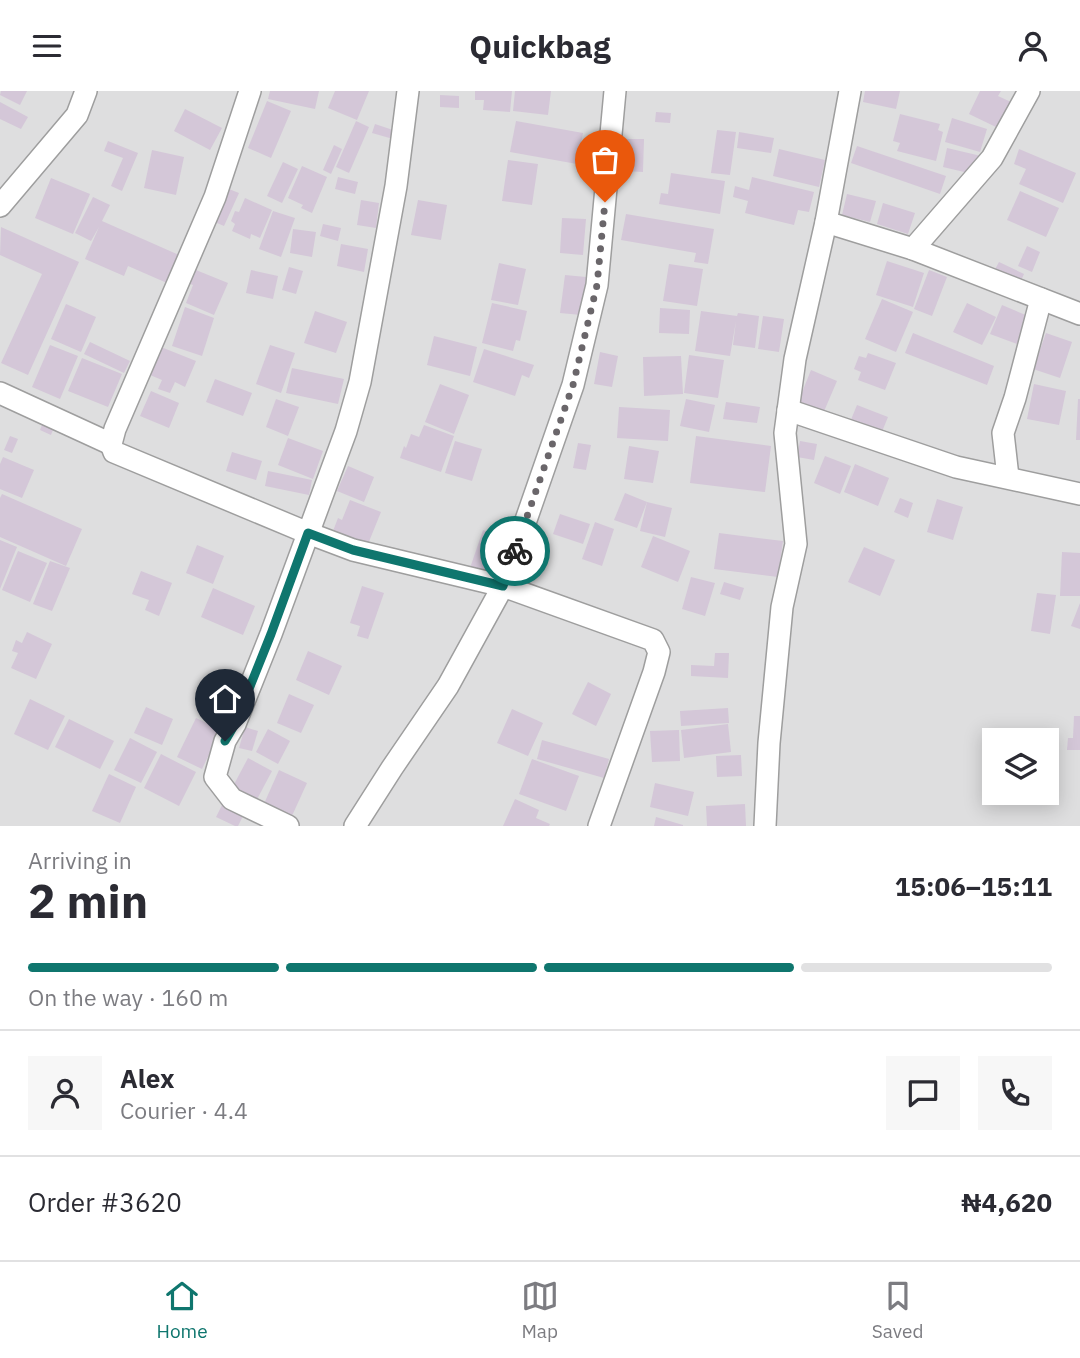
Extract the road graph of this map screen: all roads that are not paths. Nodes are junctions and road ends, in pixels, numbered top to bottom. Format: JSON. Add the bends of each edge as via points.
{"nodes":[{"id":1,"x":86,"y":91,"type":"edge"},
{"id":2,"x":250,"y":91,"type":"edge"},
{"id":3,"x":408,"y":91,"type":"edge"},
{"id":4,"x":615,"y":91,"type":"edge"},
{"id":5,"x":850,"y":91,"type":"edge"},
{"id":6,"x":1029,"y":91,"type":"edge"},
{"id":7,"x":0,"y":206,"type":"edge"},
{"id":8,"x":826,"y":222,"type":"junction"},
{"id":9,"x":913,"y":249,"type":"junction"},
{"id":10,"x":1041,"y":299,"type":"junction"},
{"id":11,"x":1080,"y":314,"type":"edge"},
{"id":12,"x":1,"y":397,"type":"edge"},
{"id":13,"x":788,"y":410,"type":"junction"},
{"id":14,"x":111,"y":444,"type":"junction"},
{"id":15,"x":1008,"y":477,"type":"junction"},
{"id":16,"x":1080,"y":494,"type":"edge"},
{"id":17,"x":308,"y":533,"type":"junction"},
{"id":18,"x":503,"y":586,"type":"junction"},
{"id":19,"x":288,"y":826,"type":"edge"},
{"id":20,"x":355,"y":826,"type":"edge"},
{"id":21,"x":599,"y":826,"type":"edge"},
{"id":22,"x":765,"y":826,"type":"edge"}],
"edges":[{"from":1,"to":7,"type":"street","via":[[77,115]]},
{"from":2,"to":14,"type":"street","via":[[215,197]]},
{"from":3,"to":17,"type":"street","via":[[396,186],[360,382]]},
{"from":4,"to":18,"type":"street","via":[[597,285],[573,385]]},
{"from":5,"to":8,"type":"street"},
{"from":6,"to":9,"type":"street","via":[[992,158]]},
{"from":8,"to":9,"type":"street"},
{"from":8,"to":13,"type":"street"},
{"from":9,"to":10,"type":"street"},
{"from":10,"to":11,"type":"street"},
{"from":10,"to":15,"type":"street","via":[[1003,433]]},
{"from":12,"to":14,"type":"street"},
{"from":13,"to":15,"type":"street","via":[[956,467]]},
{"from":13,"to":22,"type":"street","via":[[785,433],[796,544],[782,607]]},
{"from":14,"to":17,"type":"street","via":[[114,452]]},
{"from":15,"to":16,"type":"street"},
{"from":17,"to":18,"type":"street","via":[[353,550]]},
{"from":17,"to":19,"type":"street","via":[[215,777],[232,799]]},
{"from":18,"to":20,"type":"street","via":[[448,686]]},
{"from":18,"to":21,"type":"street","via":[[653,640],[659,652]]}]}
